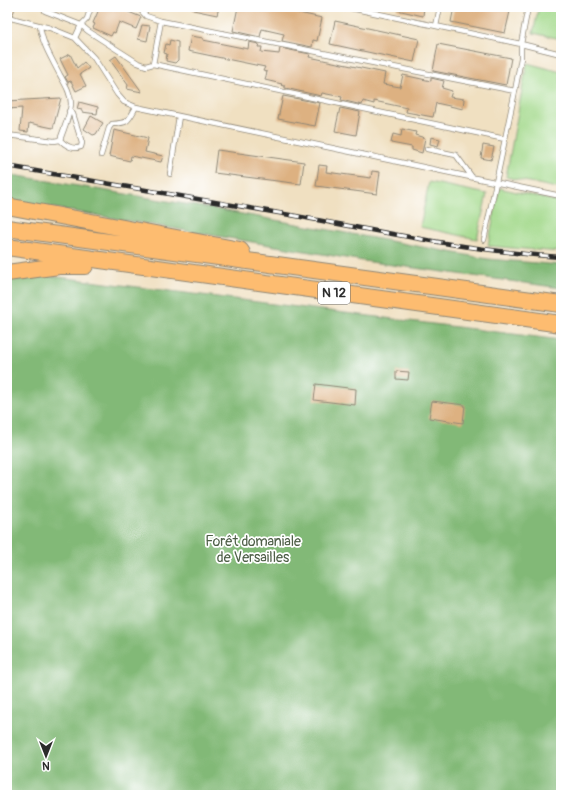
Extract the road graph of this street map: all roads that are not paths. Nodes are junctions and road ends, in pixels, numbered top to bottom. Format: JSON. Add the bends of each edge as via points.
{"nodes":[{"id":1,"x":8,"y":7,"type":"edge"},
{"id":2,"x":44,"y":7,"type":"edge"},
{"id":3,"x":92,"y":7,"type":"edge"},
{"id":4,"x":138,"y":7,"type":"edge"},
{"id":5,"x":346,"y":7,"type":"edge"},
{"id":6,"x":440,"y":7,"type":"edge"},
{"id":7,"x":528,"y":7,"type":"edge"},
{"id":8,"x":360,"y":8,"type":"edge"},
{"id":9,"x":7,"y":10,"type":"edge"},
{"id":10,"x":7,"y":17,"type":"edge"},
{"id":11,"x":161,"y":21,"type":"junction"},
{"id":12,"x":81,"y":24,"type":"junction"},
{"id":13,"x":40,"y":26,"type":"junction"},
{"id":14,"x":436,"y":26,"type":"junction"},
{"id":15,"x":75,"y":38,"type":"junction"},
{"id":16,"x":520,"y":44,"type":"junction"},
{"id":17,"x":561,"y":54,"type":"edge"},
{"id":18,"x":153,"y":64,"type":"junction"},
{"id":19,"x":515,"y":91,"type":"junction"},
{"id":20,"x":136,"y":107,"type":"junction"},
{"id":21,"x":69,"y":111,"type":"junction"},
{"id":22,"x":179,"y":116,"type":"junction"},
{"id":23,"x":7,"y":136,"type":"edge"},
{"id":24,"x":505,"y":139,"type":"junction"},
{"id":25,"x":60,"y":140,"type":"junction"},
{"id":26,"x":427,"y":149,"type":"dead end"},
{"id":27,"x":101,"y":156,"type":"dead end"},
{"id":28,"x":170,"y":174,"type":"dead end"},
{"id":29,"x":472,"y":176,"type":"junction"},
{"id":30,"x":496,"y":182,"type":"junction"},
{"id":31,"x":561,"y":196,"type":"edge"},
{"id":32,"x":7,"y":206,"type":"edge"},
{"id":33,"x":7,"y":228,"type":"edge"},
{"id":34,"x":484,"y":240,"type":"dead end"},
{"id":35,"x":7,"y":247,"type":"edge"},
{"id":36,"x":107,"y":261,"type":"junction"},
{"id":37,"x":254,"y":263,"type":"junction"},
{"id":38,"x":7,"y":273,"type":"edge"},
{"id":39,"x":561,"y":304,"type":"edge"},
{"id":40,"x":561,"y":324,"type":"edge"}],
"edges":[{"from":1,"to":9,"type":"main road"},
{"from":2,"to":12,"type":"lane","via":[[45,11]]},
{"from":3,"to":12,"type":"lane","via":[[87,19]]},
{"from":4,"to":11,"type":"lane","via":[[146,16]]},
{"from":5,"to":8,"type":"lane"},
{"from":6,"to":14,"type":"lane"},
{"from":7,"to":16,"type":"lane"},
{"from":8,"to":14,"type":"lane"},
{"from":10,"to":13,"type":"lane"},
{"from":11,"to":18,"type":"lane"},
{"from":11,"to":19,"type":"lane"},
{"from":12,"to":15,"type":"lane"},
{"from":12,"to":18,"type":"lane","via":[[138,63],[146,66]]},
{"from":13,"to":15,"type":"lane"},
{"from":13,"to":21,"type":"lane","via":[[41,36],[68,90],[71,103]]},
{"from":14,"to":16,"type":"lane"},
{"from":15,"to":20,"type":"lane","via":[[94,58],[124,102]]},
{"from":16,"to":17,"type":"lane"},
{"from":16,"to":19,"type":"lane","via":[[521,58]]},
{"from":18,"to":24,"type":"lane"},
{"from":19,"to":24,"type":"lane"},
{"from":20,"to":22,"type":"lane"},
{"from":20,"to":27,"type":"lane","via":[[127,121],[123,124],[112,124],[109,128]]},
{"from":21,"to":25,"type":"lane"},
{"from":21,"to":25,"type":"lane","via":[[73,114],[82,144],[81,147],[74,148]]},
{"from":22,"to":28,"type":"lane"},
{"from":22,"to":29,"type":"lane"},
{"from":23,"to":25,"type":"lane"},
{"from":24,"to":30,"type":"lane"},
{"from":26,"to":29,"type":"lane","via":[[456,155]]},
{"from":29,"to":30,"type":"lane"},
{"from":30,"to":31,"type":"lane"},
{"from":30,"to":34,"type":"lane"},
{"from":32,"to":37,"type":"highway","via":[[240,250]]},
{"from":33,"to":37,"type":"highway","number":"N 12"},
{"from":35,"to":36,"type":"highway","number":"N 12"},
{"from":36,"to":38,"type":"highway","via":[[89,266],[59,266]]},
{"from":36,"to":40,"type":"highway","number":"N 12"},
{"from":37,"to":39,"type":"highway","number":"N 12"}]}
